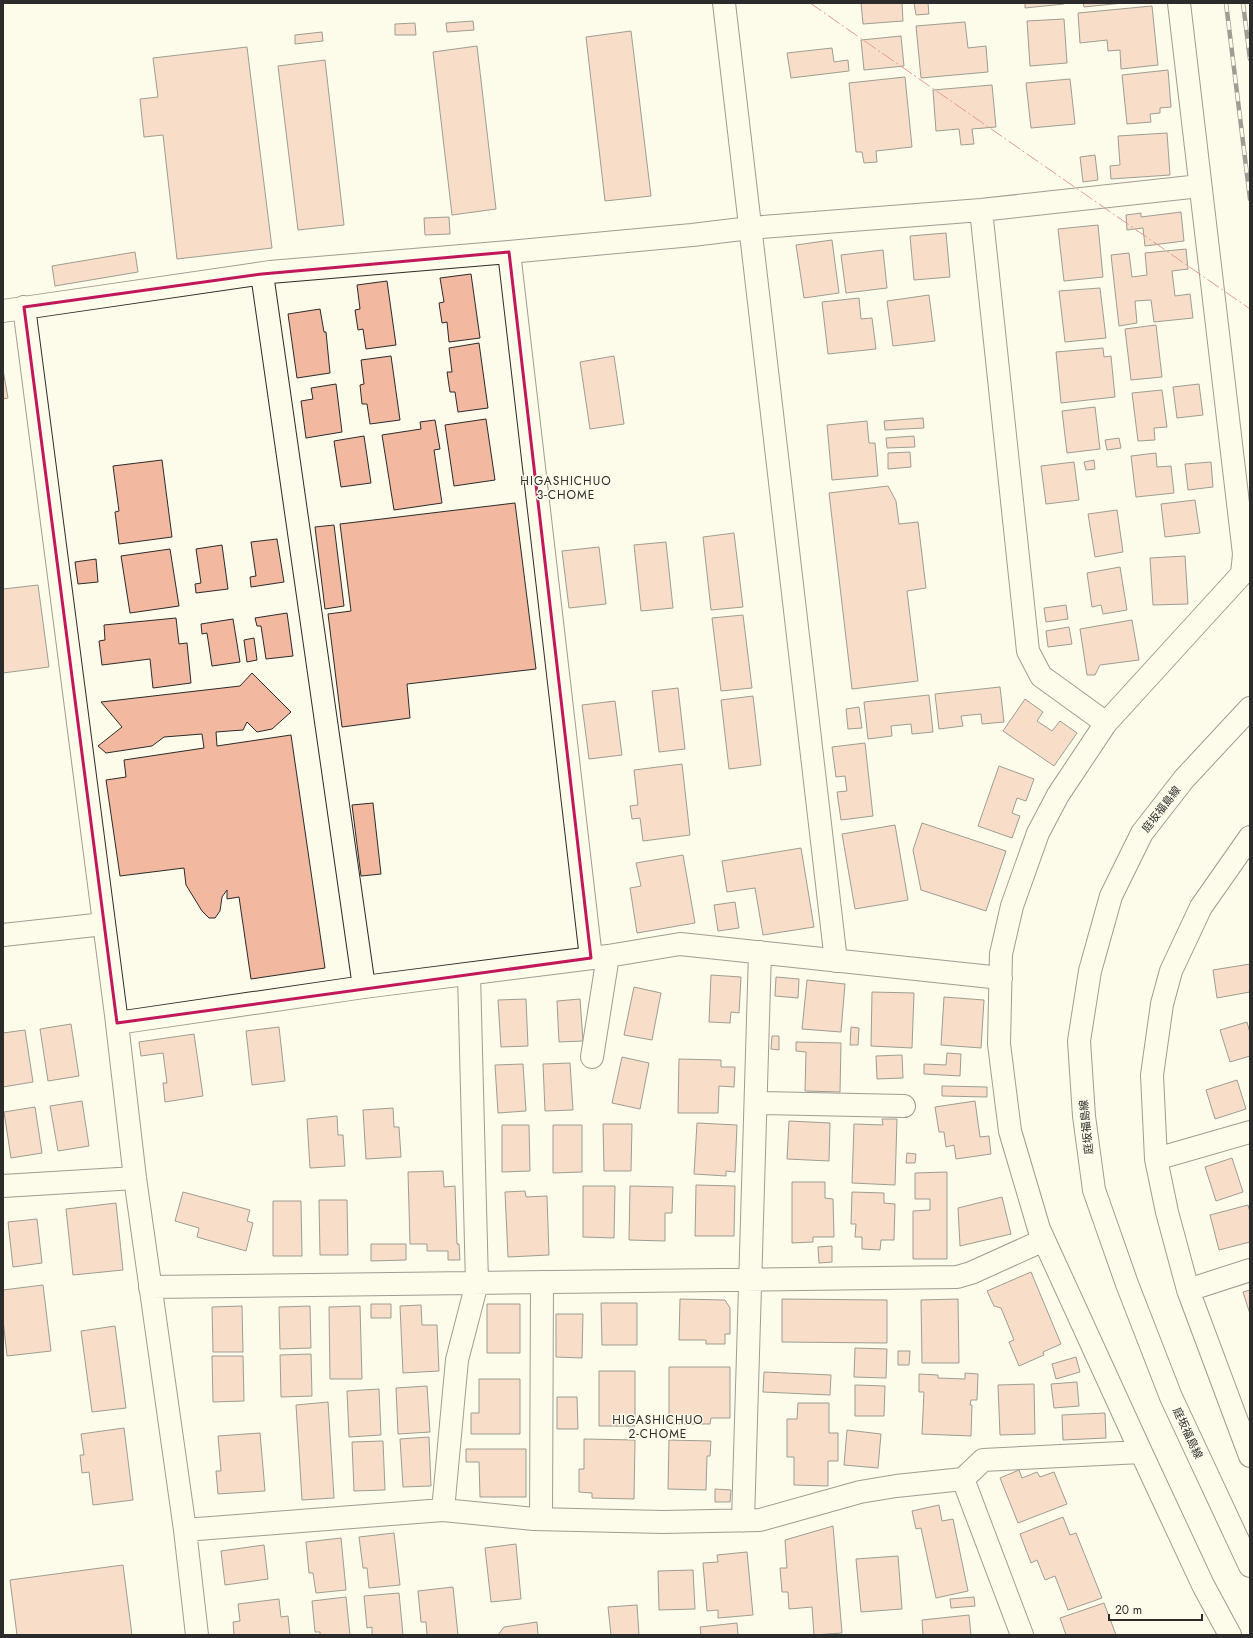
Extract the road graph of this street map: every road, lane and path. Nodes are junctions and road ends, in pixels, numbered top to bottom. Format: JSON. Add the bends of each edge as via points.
{"nodes":[{"id":1,"x":724,"y":3,"type":"edge"},
{"id":2,"x":1179,"y":3,"type":"edge"},
{"id":3,"x":1200,"y":186,"type":"junction"},
{"id":4,"x":981,"y":210,"type":"junction"},
{"id":5,"x":750,"y":228,"type":"junction"},
{"id":6,"x":509,"y":252,"type":"junction"},
{"id":7,"x":262,"y":274,"type":"junction"},
{"id":8,"x":13,"y":309,"type":"edge"},
{"id":9,"x":1250,"y":708,"type":"edge"},
{"id":10,"x":1106,"y":723,"type":"junction"},
{"id":11,"x":1250,"y":837,"type":"edge"},
{"id":12,"x":104,"y":924,"type":"junction"},
{"id":13,"x":3,"y":935,"type":"edge"},
{"id":14,"x":760,"y":952,"type":"junction"},
{"id":15,"x":600,"y":957,"type":"junction"},
{"id":16,"x":836,"y":961,"type":"junction"},
{"id":17,"x":469,"y":974,"type":"junction"},
{"id":18,"x":1001,"y":978,"type":"junction"},
{"id":19,"x":364,"y":987,"type":"junction"},
{"id":20,"x":117,"y":1023,"type":"junction"},
{"id":21,"x":592,"y":1057,"type":"dead end"},
{"id":22,"x":756,"y":1103,"type":"junction"},
{"id":23,"x":904,"y":1106,"type":"dead end"},
{"id":24,"x":1250,"y":1132,"type":"edge"},
{"id":25,"x":1156,"y":1159,"type":"junction"},
{"id":26,"x":135,"y":1178,"type":"junction"},
{"id":27,"x":3,"y":1186,"type":"edge"},
{"id":28,"x":1044,"y":1240,"type":"junction"},
{"id":29,"x":1250,"y":1270,"type":"edge"},
{"id":30,"x":749,"y":1280,"type":"junction"},
{"id":31,"x":542,"y":1282,"type":"junction"},
{"id":32,"x":477,"y":1283,"type":"junction"},
{"id":33,"x":150,"y":1287,"type":"junction"},
{"id":34,"x":1188,"y":1290,"type":"junction"},
{"id":35,"x":1141,"y":1452,"type":"junction"},
{"id":36,"x":1250,"y":1456,"type":"edge"},
{"id":37,"x":963,"y":1479,"type":"junction"},
{"id":38,"x":443,"y":1510,"type":"junction"},
{"id":39,"x":542,"y":1519,"type":"junction"},
{"id":40,"x":743,"y":1520,"type":"junction"},
{"id":41,"x":184,"y":1530,"type":"junction"},
{"id":42,"x":1250,"y":1566,"type":"edge"},
{"id":43,"x":197,"y":1635,"type":"edge"},
{"id":44,"x":1022,"y":1635,"type":"edge"},
{"id":45,"x":1230,"y":1635,"type":"edge"}],
"edges":[{"from":1,"to":5,"type":"street"},
{"from":2,"to":3,"type":"street"},
{"from":3,"to":4,"type":"street"},
{"from":3,"to":10,"type":"street","via":[[1244,554],[1242,574]]},
{"from":4,"to":5,"type":"street"},
{"from":4,"to":10,"type":"street","via":[[1028,651],[1041,676]]},
{"from":5,"to":6,"type":"street"},
{"from":5,"to":16,"type":"street"},
{"from":6,"to":7,"type":"street"},
{"from":6,"to":15,"type":"street"},
{"from":7,"to":8,"type":"street"},
{"from":7,"to":19,"type":"street"},
{"from":8,"to":12,"type":"street"},
{"from":9,"to":42,"type":"street","name":"庭坂福島線","via":[[1184,779],[1142,833],[1111,896],[1090,971],[1079,1041],[1084,1116],[1094,1190],[1126,1284],[1172,1397]]},
{"from":10,"to":18,"type":"street","via":[[1058,795],[1038,833],[1012,906],[1001,954]]},
{"from":11,"to":25,"type":"street","via":[[1201,907],[1171,971],[1162,1004],[1152,1075]]},
{"from":12,"to":13,"type":"street"},
{"from":12,"to":20,"type":"street"},
{"from":14,"to":15,"type":"street","via":[[680,944]]},
{"from":14,"to":16,"type":"street"},
{"from":14,"to":22,"type":"street"},
{"from":15,"to":17,"type":"street"},
{"from":15,"to":21,"type":"street"},
{"from":16,"to":18,"type":"street"},
{"from":17,"to":19,"type":"street"},
{"from":17,"to":32,"type":"street"},
{"from":18,"to":28,"type":"street","via":[[999,1044],[1010,1130]]},
{"from":19,"to":20,"type":"street"},
{"from":20,"to":26,"type":"street"},
{"from":22,"to":23,"type":"street"},
{"from":22,"to":30,"type":"street"},
{"from":24,"to":25,"type":"street"},
{"from":25,"to":34,"type":"street"},
{"from":26,"to":27,"type":"street"},
{"from":26,"to":33,"type":"street"},
{"from":28,"to":30,"type":"street","via":[[957,1277]]},
{"from":28,"to":35,"type":"street"},
{"from":29,"to":34,"type":"street"},
{"from":30,"to":31,"type":"street"},
{"from":30,"to":40,"type":"street"},
{"from":31,"to":32,"type":"street"},
{"from":31,"to":39,"type":"street"},
{"from":32,"to":33,"type":"street"},
{"from":32,"to":38,"type":"street","via":[[457,1360]]},
{"from":33,"to":41,"type":"street"},
{"from":34,"to":36,"type":"street"},
{"from":35,"to":37,"type":"street","via":[[983,1460]]},
{"from":35,"to":45,"type":"street"},
{"from":37,"to":40,"type":"street","via":[[860,1492],[760,1520]]},
{"from":37,"to":44,"type":"street"},
{"from":38,"to":39,"type":"street"},
{"from":38,"to":41,"type":"street"},
{"from":39,"to":40,"type":"street","via":[[663,1522]]},
{"from":41,"to":43,"type":"street"}]}
